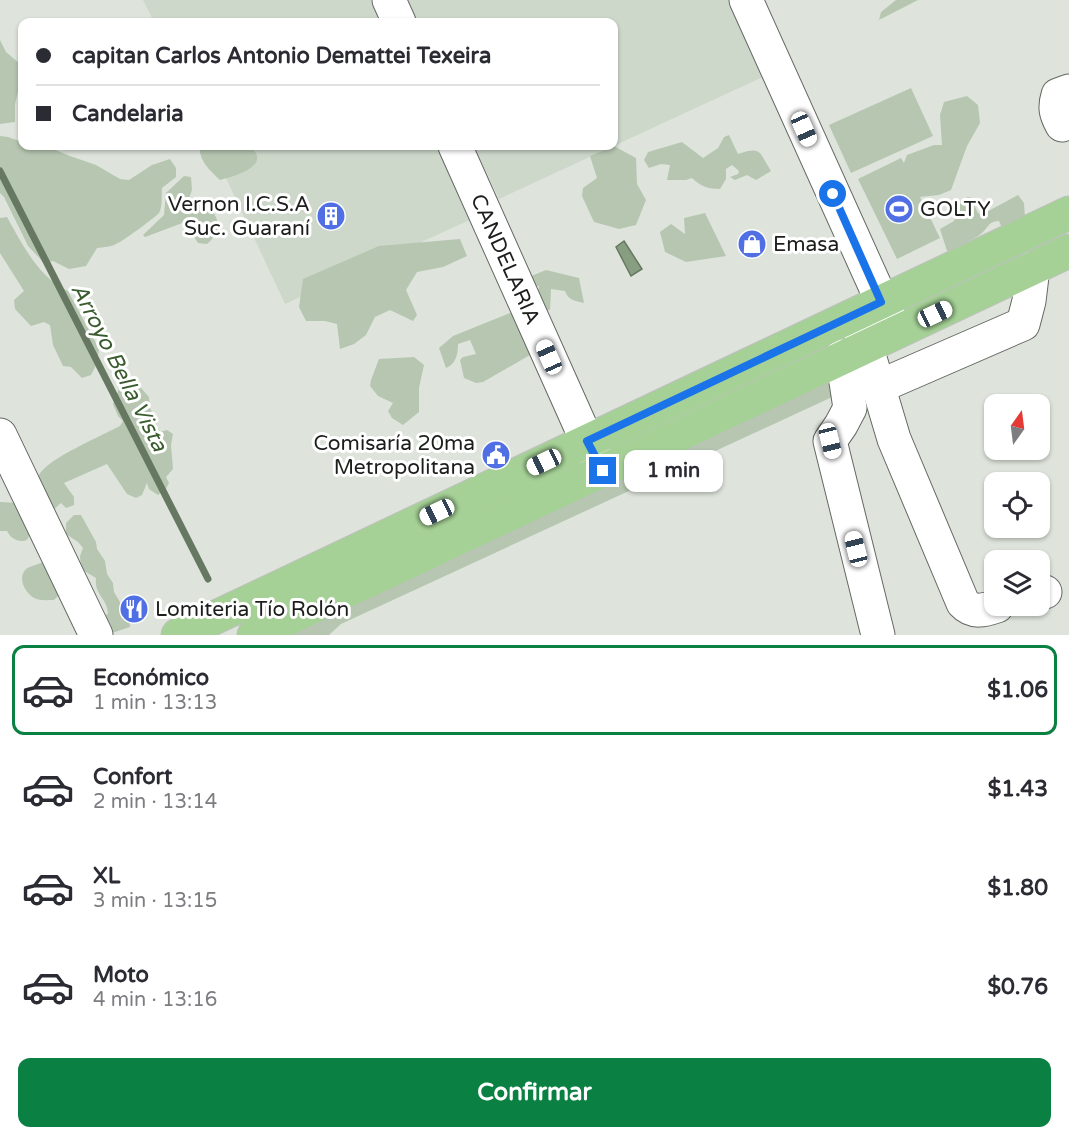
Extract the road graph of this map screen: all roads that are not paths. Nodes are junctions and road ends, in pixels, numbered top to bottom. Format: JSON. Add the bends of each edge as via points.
{"nodes":[{"id":1,"x":389,"y":0,"type":"edge"},
{"id":2,"x":746,"y":0,"type":"edge"},
{"id":3,"x":397,"y":18,"type":"edge"},
{"id":4,"x":1069,"y":91,"type":"edge"},
{"id":5,"x":1062,"y":125,"type":"dead end"},
{"id":6,"x":456,"y":150,"type":"edge"},
{"id":7,"x":1069,"y":213,"type":"edge"},
{"id":8,"x":1069,"y":250,"type":"edge"},
{"id":9,"x":1033,"y":268,"type":"junction"},
{"id":10,"x":867,"y":309,"type":"junction"},
{"id":11,"x":896,"y":333,"type":"junction"},
{"id":12,"x":854,"y":351,"type":"junction"},
{"id":13,"x":878,"y":387,"type":"junction"},
{"id":14,"x":0,"y":435,"type":"edge"},
{"id":15,"x":587,"y":441,"type":"junction"},
{"id":16,"x":603,"y":471,"type":"junction"},
{"id":17,"x":984,"y":609,"type":"edge"},
{"id":18,"x":268,"y":632,"type":"edge"},
{"id":19,"x":96,"y":635,"type":"edge"},
{"id":20,"x":178,"y":635,"type":"edge"},
{"id":21,"x":878,"y":635,"type":"edge"}],
"edges":[{"from":1,"to":3,"type":"street"},
{"from":2,"to":10,"type":"street"},
{"from":4,"to":5,"type":"street","via":[[1058,95],[1056,103]]},
{"from":6,"to":15,"type":"street","name":"CANDELARIA"},
{"from":7,"to":10,"type":"highway"},
{"from":8,"to":9,"type":"highway"},
{"from":9,"to":11,"type":"highway"},
{"from":9,"to":13,"type":"street","via":[[1023,324]]},
{"from":10,"to":11,"type":"street"},
{"from":10,"to":12,"type":"street"},
{"from":10,"to":15,"type":"highway"},
{"from":11,"to":12,"type":"highway"},
{"from":12,"to":13,"type":"street"},
{"from":12,"to":16,"type":"highway"},
{"from":12,"to":21,"type":"street","via":[[850,408],[830,441]]},
{"from":13,"to":17,"type":"street","via":[[894,439],[963,603],[976,611]]},
{"from":14,"to":19,"type":"street"},
{"from":15,"to":16,"type":"street","name":"CANDELARIA"},
{"from":15,"to":20,"type":"highway"},
{"from":16,"to":18,"type":"highway"}]}
